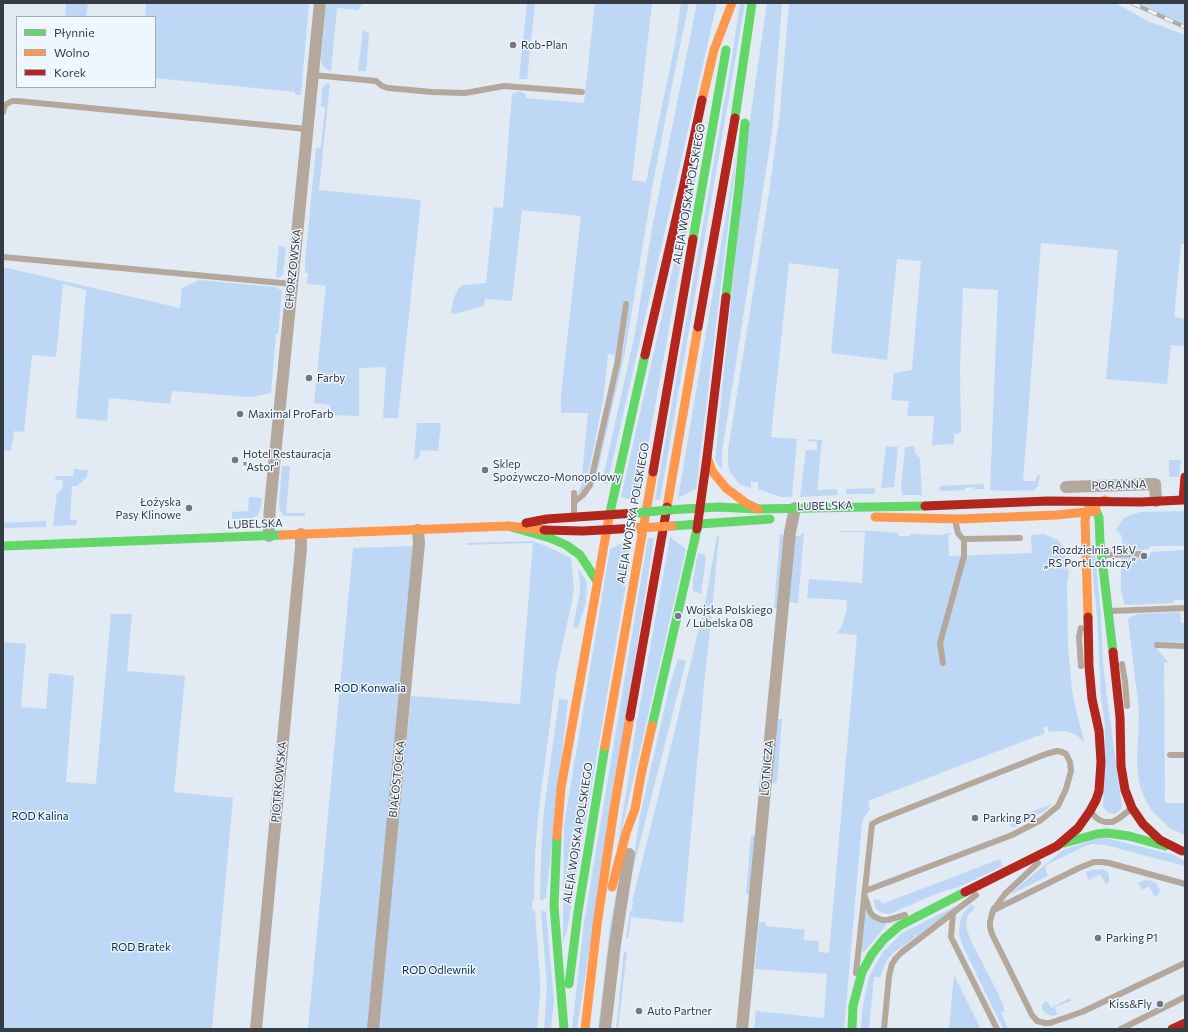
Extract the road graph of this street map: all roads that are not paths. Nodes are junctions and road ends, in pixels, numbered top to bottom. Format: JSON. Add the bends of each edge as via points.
{"nodes":[{"id":1,"x":320,"y":3,"type":"edge"},
{"id":2,"x":732,"y":3,"type":"edge"},
{"id":3,"x":752,"y":3,"type":"edge"},
{"id":4,"x":744,"y":62,"type":"junction"},
{"id":5,"x":313,"y":75,"type":"junction"},
{"id":6,"x":582,"y":92,"type":"dead end"},
{"id":7,"x":3,"y":112,"type":"edge"},
{"id":8,"x":307,"y":129,"type":"junction"},
{"id":9,"x":3,"y":257,"type":"edge"},
{"id":10,"x":292,"y":284,"type":"junction"},
{"id":11,"x":626,"y":304,"type":"dead end"},
{"id":12,"x":707,"y":456,"type":"junction"},
{"id":13,"x":1185,"y":477,"type":"edge"},
{"id":14,"x":1066,"y":487,"type":"dead end"},
{"id":15,"x":574,"y":493,"type":"dead end"},
{"id":16,"x":1074,"y":500,"type":"junction"},
{"id":17,"x":1105,"y":500,"type":"junction"},
{"id":18,"x":1184,"y":500,"type":"edge"},
{"id":19,"x":1156,"y":501,"type":"junction"},
{"id":20,"x":574,"y":502,"type":"junction"},
{"id":21,"x":1141,"y":502,"type":"junction"},
{"id":22,"x":953,"y":505,"type":"junction"},
{"id":23,"x":700,"y":507,"type":"junction"},
{"id":24,"x":1110,"y":508,"type":"junction"},
{"id":25,"x":758,"y":509,"type":"junction"},
{"id":26,"x":1092,"y":509,"type":"junction"},
{"id":27,"x":608,"y":515,"type":"junction"},
{"id":28,"x":1056,"y":515,"type":"junction"},
{"id":29,"x":790,"y":516,"type":"junction"},
{"id":30,"x":574,"y":517,"type":"junction"},
{"id":31,"x":864,"y":517,"type":"dead end"},
{"id":32,"x":955,"y":519,"type":"junction"},
{"id":33,"x":1099,"y":521,"type":"junction"},
{"id":34,"x":698,"y":523,"type":"junction"},
{"id":35,"x":508,"y":526,"type":"junction"},
{"id":36,"x":418,"y":530,"type":"junction"},
{"id":37,"x":605,"y":531,"type":"junction"},
{"id":38,"x":1085,"y":532,"type":"junction"},
{"id":39,"x":301,"y":534,"type":"junction"},
{"id":40,"x":269,"y":536,"type":"junction"},
{"id":41,"x":1020,"y":538,"type":"dead end"},
{"id":42,"x":964,"y":539,"type":"junction"},
{"id":43,"x":3,"y":546,"type":"edge"},
{"id":44,"x":1140,"y":554,"type":"dead end"},
{"id":45,"x":1102,"y":556,"type":"junction"},
{"id":46,"x":597,"y":581,"type":"junction"},
{"id":47,"x":1087,"y":598,"type":"junction"},
{"id":48,"x":1185,"y":608,"type":"edge"},
{"id":49,"x":1109,"y":611,"type":"junction"},
{"id":50,"x":1157,"y":645,"type":"dead end"},
{"id":51,"x":1185,"y":646,"type":"edge"},
{"id":52,"x":1096,"y":648,"type":"dead end"},
{"id":53,"x":943,"y":664,"type":"dead end"},
{"id":54,"x":1108,"y":665,"type":"dead end"},
{"id":55,"x":1082,"y":675,"type":"dead end"},
{"id":56,"x":1098,"y":684,"type":"dead end"},
{"id":57,"x":1084,"y":690,"type":"dead end"},
{"id":58,"x":1114,"y":717,"type":"dead end"},
{"id":59,"x":1099,"y":731,"type":"junction"},
{"id":60,"x":1122,"y":748,"type":"junction"},
{"id":61,"x":1170,"y":755,"type":"dead end"},
{"id":62,"x":1185,"y":755,"type":"edge"},
{"id":63,"x":1132,"y":808,"type":"junction"},
{"id":64,"x":635,"y":809,"type":"junction"},
{"id":65,"x":1090,"y":811,"type":"junction"},
{"id":66,"x":1057,"y":846,"type":"junction"},
{"id":67,"x":1184,"y":852,"type":"edge"},
{"id":68,"x":1001,"y":875,"type":"junction"},
{"id":69,"x":1185,"y":884,"type":"edge"},
{"id":70,"x":865,"y":893,"type":"junction"},
{"id":71,"x":937,"y":905,"type":"junction"},
{"id":72,"x":993,"y":910,"type":"junction"},
{"id":73,"x":954,"y":913,"type":"junction"},
{"id":74,"x":594,"y":948,"type":"junction"},
{"id":75,"x":1185,"y":963,"type":"edge"},
{"id":76,"x":1185,"y":997,"type":"edge"},
{"id":77,"x":853,"y":1006,"type":"junction"},
{"id":78,"x":1185,"y":1023,"type":"edge"},
{"id":79,"x":256,"y":1029,"type":"edge"},
{"id":80,"x":373,"y":1029,"type":"edge"},
{"id":81,"x":564,"y":1029,"type":"edge"},
{"id":82,"x":585,"y":1029,"type":"edge"},
{"id":83,"x":605,"y":1029,"type":"edge"},
{"id":84,"x":742,"y":1029,"type":"edge"},
{"id":85,"x":852,"y":1029,"type":"edge"},
{"id":86,"x":884,"y":1029,"type":"edge"},
{"id":87,"x":997,"y":1029,"type":"edge"},
{"id":88,"x":1121,"y":1029,"type":"edge"},
{"id":89,"x":1172,"y":1029,"type":"edge"}],
"edges":[{"from":1,"to":5,"type":"street","name":"CHORZOWSKA"},
{"from":2,"to":27,"type":"main road","via":[[714,50],[700,107]]},
{"from":2,"to":81,"type":"main road","name":"ALEJA WOJSKA POLSKIEGO","via":[[716,109],[594,809]]},
{"from":3,"to":4,"type":"main road"},
{"from":4,"to":12,"type":"main road","via":[[745,121]]},
{"from":4,"to":74,"type":"main road","via":[[614,809]]},
{"from":5,"to":6,"type":"lane","via":[[376,81],[388,88],[432,92],[465,93],[504,86]]},
{"from":5,"to":8,"type":"street","name":"CHORZOWSKA"},
{"from":7,"to":8,"type":"lane","via":[[5,105],[17,101]]},
{"from":8,"to":10,"type":"street","name":"CHORZOWSKA"},
{"from":9,"to":10,"type":"lane"},
{"from":10,"to":40,"type":"street","name":"CHORZOWSKA"},
{"from":11,"to":20,"type":"lane","via":[[618,360],[590,485]]},
{"from":12,"to":23,"type":"main road"},
{"from":12,"to":25,"type":"main road","via":[[712,470],[726,488]]},
{"from":13,"to":18,"type":"main road"},
{"from":14,"to":19,"type":"street","name":"PORANNA","via":[[1156,484]]},
{"from":15,"to":20,"type":"lane"},
{"from":16,"to":17,"type":"main road","name":"LUBELSKA"},
{"from":16,"to":22,"type":"main road","name":"LUBELSKA"},
{"from":16,"to":26,"type":"main road"},
{"from":17,"to":21,"type":"main road","name":"LUBELSKA"},
{"from":17,"to":26,"type":"main road"},
{"from":18,"to":19,"type":"main road","name":"LUBELSKA"},
{"from":19,"to":21,"type":"main road","name":"LUBELSKA"},
{"from":20,"to":30,"type":"lane"},
{"from":21,"to":24,"type":"main road","name":"LUBELSKA"},
{"from":22,"to":29,"type":"main road","name":"LUBELSKA"},
{"from":22,"to":32,"type":"lane"},
{"from":23,"to":25,"type":"main road","name":"LUBELSKA"},
{"from":23,"to":27,"type":"main road","name":"LUBELSKA","bridge":true},
{"from":23,"to":34,"type":"main road"},
{"from":24,"to":26,"type":"main road","name":"LUBELSKA"},
{"from":24,"to":33,"type":"main road"},
{"from":25,"to":29,"type":"main road","name":"LUBELSKA"},
{"from":26,"to":28,"type":"main road","name":"LUBELSKA"},
{"from":26,"to":33,"type":"main road"},
{"from":26,"to":38,"type":"main road","via":[[1085,520]]},
{"from":27,"to":30,"type":"main road","name":"LUBELSKA"},
{"from":27,"to":37,"type":"main road"},
{"from":28,"to":32,"type":"main road","name":"LUBELSKA"},
{"from":28,"to":38,"type":"main road","via":[[1078,519]]},
{"from":29,"to":34,"type":"main road","name":"LUBELSKA"},
{"from":29,"to":84,"type":"street","name":"LOTNICZA"},
{"from":30,"to":35,"type":"main road","name":"LUBELSKA"},
{"from":31,"to":32,"type":"main road","name":"LUBELSKA"},
{"from":32,"to":42,"type":"lane","via":[[958,533]]},
{"from":33,"to":45,"type":"main road"},
{"from":34,"to":37,"type":"main road","name":"LUBELSKA","bridge":true},
{"from":34,"to":64,"type":"main road"},
{"from":35,"to":36,"type":"main road","name":"LUBELSKA"},
{"from":35,"to":37,"type":"main road","name":"LUBELSKA","via":[[553,531]]},
{"from":35,"to":46,"type":"main road","via":[[572,548],[580,555]]},
{"from":36,"to":39,"type":"main road","name":"LUBELSKA"},
{"from":36,"to":80,"type":"street","name":"BIAŁOSTOCKA","via":[[419,543]]},
{"from":37,"to":46,"type":"main road"},
{"from":38,"to":47,"type":"main road"},
{"from":39,"to":40,"type":"main road","name":"LUBELSKA"},
{"from":39,"to":79,"type":"street","name":"PIOTRKOWSKA"},
{"from":40,"to":43,"type":"main road","name":"LUBELSKA"},
{"from":41,"to":42,"type":"lane"},
{"from":42,"to":53,"type":"lane","via":[[964,556],[940,643]]},
{"from":44,"to":45,"type":"lane"},
{"from":45,"to":49,"type":"main road"},
{"from":46,"to":81,"type":"main road","via":[[557,822],[554,906]]},
{"from":47,"to":52,"type":"lane"},
{"from":47,"to":55,"type":"lane","via":[[1079,637]]},
{"from":47,"to":59,"type":"main road","via":[[1092,700]]},
{"from":48,"to":49,"type":"lane"},
{"from":49,"to":54,"type":"lane"},
{"from":49,"to":60,"type":"main road"},
{"from":49,"to":60,"type":"lane","via":[[1124,671],[1127,695]]},
{"from":50,"to":51,"type":"lane"},
{"from":56,"to":59,"type":"lane"},
{"from":57,"to":59,"type":"lane"},
{"from":58,"to":60,"type":"lane"},
{"from":59,"to":65,"type":"main road","via":[[1101,777],[1099,791]]},
{"from":60,"to":63,"type":"main road","via":[[1125,790]]},
{"from":61,"to":62,"type":"lane"},
{"from":63,"to":65,"type":"lane","via":[[1112,822],[1099,820]]},
{"from":63,"to":67,"type":"main road","via":[[1160,840]]},
{"from":64,"to":74,"type":"main road"},
{"from":64,"to":83,"type":"street"},
{"from":65,"to":66,"type":"main road","via":[[1072,834]]},
{"from":66,"to":67,"type":"main road","via":[[1107,833]]},
{"from":66,"to":68,"type":"main road"},
{"from":66,"to":72,"type":"lane","via":[[1008,890]]},
{"from":68,"to":71,"type":"main road"},
{"from":68,"to":73,"type":"lane"},
{"from":69,"to":72,"type":"lane","via":[[1094,862]]},
{"from":70,"to":70,"type":"lane","via":[[873,822],[1046,754],[1057,751],[1066,754],[1071,772],[1064,794],[1058,806],[1041,820],[1012,835]]},
{"from":70,"to":71,"type":"lane","via":[[870,912],[882,920]]},
{"from":70,"to":77,"type":"lane"},
{"from":71,"to":77,"type":"main road","via":[[899,926],[878,946],[862,972]]},
{"from":72,"to":75,"type":"lane","via":[[990,922],[992,934],[1032,1015],[1040,1022],[1050,1023],[1082,1012]]},
{"from":73,"to":86,"type":"lane","via":[[902,952],[892,964]]},
{"from":73,"to":87,"type":"lane","via":[[951,938]]},
{"from":74,"to":82,"type":"main road"},
{"from":76,"to":88,"type":"lane"},
{"from":77,"to":85,"type":"main road"},
{"from":78,"to":89,"type":"main road"}]}
